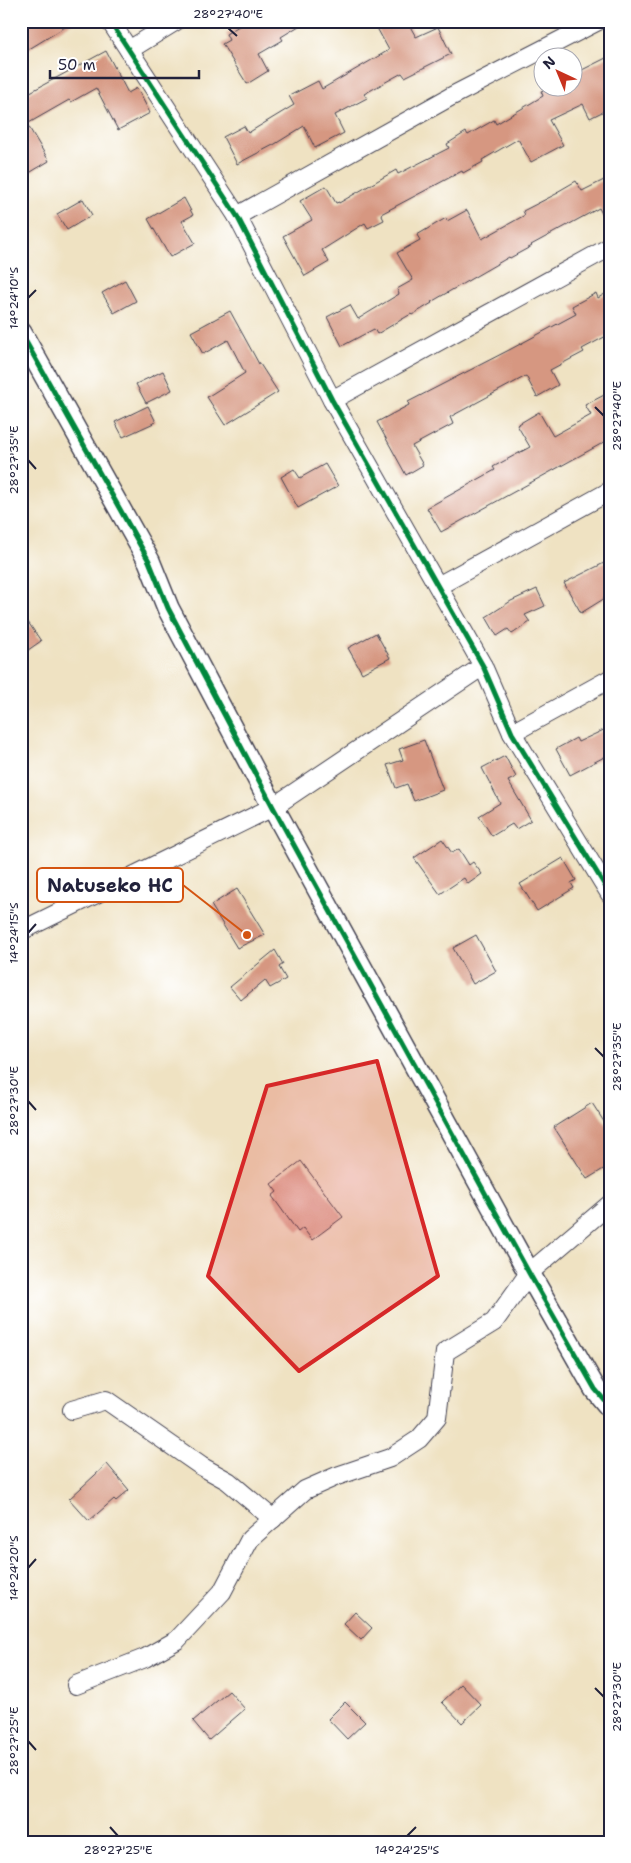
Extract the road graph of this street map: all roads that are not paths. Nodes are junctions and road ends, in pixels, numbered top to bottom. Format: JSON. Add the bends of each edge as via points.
{"nodes":[{"id":1,"x":110,"y":21,"type":"edge"},
{"id":2,"x":176,"y":21,"type":"edge"},
{"id":3,"x":598,"y":21,"type":"edge"},
{"id":4,"x":129,"y":50,"type":"junction"},
{"id":5,"x":237,"y":216,"type":"junction"},
{"id":6,"x":610,"y":247,"type":"edge"},
{"id":7,"x":21,"y":333,"type":"edge"},
{"id":8,"x":332,"y":400,"type":"junction"},
{"id":9,"x":610,"y":491,"type":"edge"},
{"id":10,"x":438,"y":586,"type":"junction"},
{"id":11,"x":482,"y":666,"type":"junction"},
{"id":12,"x":610,"y":679,"type":"edge"},
{"id":13,"x":512,"y":733,"type":"junction"},
{"id":14,"x":273,"y":807,"type":"junction"},
{"id":15,"x":610,"y":894,"type":"edge"},
{"id":16,"x":21,"y":931,"type":"edge"},
{"id":17,"x":610,"y":1204,"type":"edge"},
{"id":18,"x":529,"y":1273,"type":"junction"},
{"id":19,"x":610,"y":1407,"type":"edge"},
{"id":20,"x":72,"y":1410,"type":"dead end"},
{"id":21,"x":273,"y":1519,"type":"junction"},
{"id":22,"x":76,"y":1685,"type":"dead end"}],
"edges":[{"from":1,"to":4,"type":"street"},
{"from":2,"to":4,"type":"street"},
{"from":3,"to":5,"type":"street","via":[[450,97]]},
{"from":4,"to":5,"type":"street"},
{"from":5,"to":8,"type":"street"},
{"from":6,"to":8,"type":"street"},
{"from":7,"to":14,"type":"street","via":[[149,561],[168,608]]},
{"from":8,"to":10,"type":"street"},
{"from":9,"to":10,"type":"street"},
{"from":10,"to":11,"type":"street"},
{"from":11,"to":13,"type":"street"},
{"from":11,"to":14,"type":"street"},
{"from":12,"to":13,"type":"street"},
{"from":13,"to":15,"type":"street"},
{"from":14,"to":16,"type":"street"},
{"from":14,"to":18,"type":"street"},
{"from":17,"to":18,"type":"street"},
{"from":18,"to":19,"type":"street","via":[[595,1389]]},
{"from":18,"to":21,"type":"street","via":[[494,1322],[445,1352],[437,1418],[419,1439],[390,1458],[305,1490]]},
{"from":20,"to":21,"type":"street","via":[[106,1400],[228,1481]]},
{"from":21,"to":22,"type":"street","via":[[250,1539],[222,1592],[176,1640],[145,1658]]}]}
